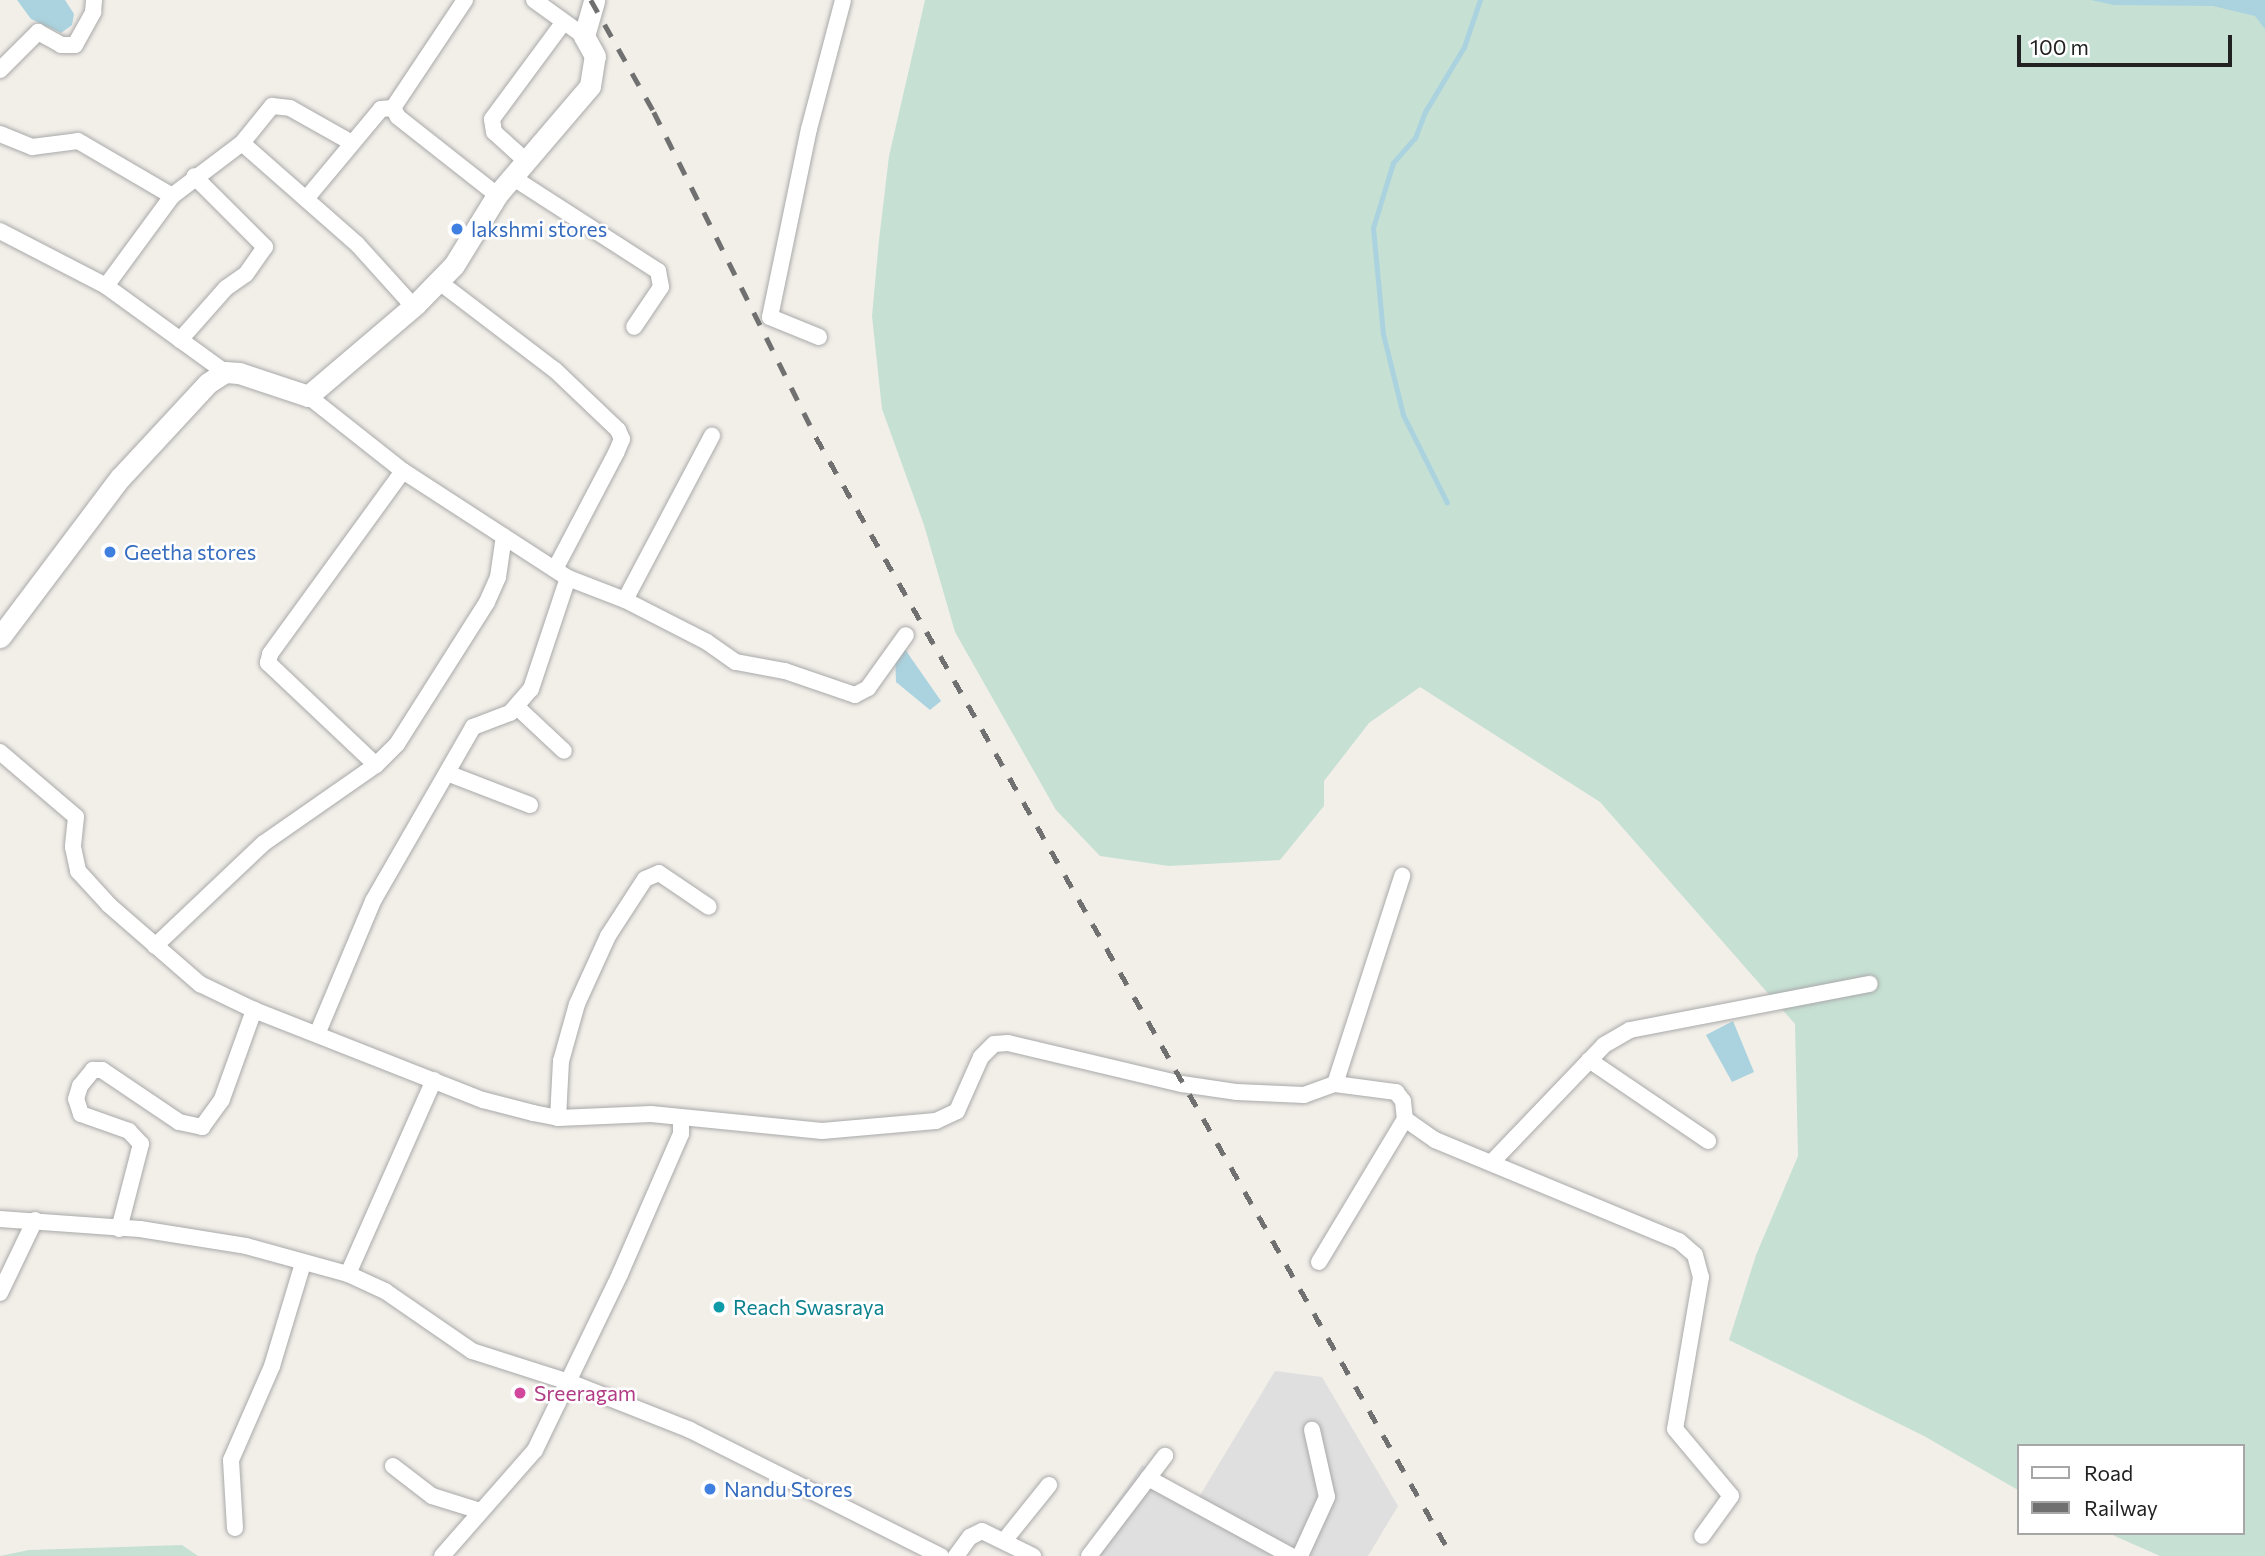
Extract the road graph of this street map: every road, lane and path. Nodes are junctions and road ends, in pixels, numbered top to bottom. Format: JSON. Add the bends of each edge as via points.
{"nodes":[{"id":1,"x":94,"y":0,"type":"edge"},
{"id":2,"x":464,"y":0,"type":"edge"},
{"id":3,"x":534,"y":0,"type":"edge"},
{"id":4,"x":594,"y":0,"type":"edge"},
{"id":5,"x":843,"y":0,"type":"edge"},
{"id":6,"x":563,"y":23,"type":"junction"},
{"id":7,"x":584,"y":36,"type":"junction"},
{"id":8,"x":0,"y":70,"type":"edge"},
{"id":9,"x":393,"y":108,"type":"junction"},
{"id":10,"x":0,"y":134,"type":"edge"},
{"id":11,"x":242,"y":143,"type":"junction"},
{"id":12,"x":352,"y":143,"type":"junction"},
{"id":13,"x":526,"y":161,"type":"junction"},
{"id":14,"x":194,"y":176,"type":"junction"},
{"id":15,"x":512,"y":177,"type":"junction"},
{"id":16,"x":497,"y":195,"type":"junction"},
{"id":17,"x":172,"y":196,"type":"junction"},
{"id":18,"x":306,"y":199,"type":"junction"},
{"id":19,"x":0,"y":231,"type":"edge"},
{"id":20,"x":438,"y":281,"type":"junction"},
{"id":21,"x":106,"y":286,"type":"junction"},
{"id":22,"x":413,"y":306,"type":"junction"},
{"id":23,"x":634,"y":327,"type":"dead end"},
{"id":24,"x":819,"y":337,"type":"dead end"},
{"id":25,"x":180,"y":340,"type":"junction"},
{"id":26,"x":225,"y":372,"type":"junction"},
{"id":27,"x":308,"y":396,"type":"junction"},
{"id":28,"x":712,"y":436,"type":"dead end"},
{"id":29,"x":403,"y":471,"type":"junction"},
{"id":30,"x":504,"y":537,"type":"junction"},
{"id":31,"x":561,"y":574,"type":"junction"},
{"id":32,"x":625,"y":600,"type":"junction"},
{"id":33,"x":906,"y":635,"type":"dead end"},
{"id":34,"x":0,"y":637,"type":"edge"},
{"id":35,"x":517,"y":707,"type":"junction"},
{"id":36,"x":564,"y":751,"type":"dead end"},
{"id":37,"x":0,"y":752,"type":"edge"},
{"id":38,"x":376,"y":765,"type":"junction"},
{"id":39,"x":447,"y":773,"type":"junction"},
{"id":40,"x":530,"y":805,"type":"dead end"},
{"id":41,"x":1402,"y":876,"type":"dead end"},
{"id":42,"x":709,"y":907,"type":"dead end"},
{"id":43,"x":155,"y":946,"type":"junction"},
{"id":44,"x":1871,"y":984,"type":"dead end"},
{"id":45,"x":254,"y":1010,"type":"junction"},
{"id":46,"x":318,"y":1032,"type":"junction"},
{"id":47,"x":1589,"y":1060,"type":"junction"},
{"id":48,"x":434,"y":1080,"type":"junction"},
{"id":49,"x":1335,"y":1084,"type":"junction"},
{"id":50,"x":558,"y":1118,"type":"junction"},
{"id":51,"x":681,"y":1118,"type":"junction"},
{"id":52,"x":1405,"y":1119,"type":"junction"},
{"id":53,"x":1708,"y":1141,"type":"dead end"},
{"id":54,"x":1491,"y":1163,"type":"junction"},
{"id":55,"x":0,"y":1219,"type":"edge"},
{"id":56,"x":35,"y":1220,"type":"junction"},
{"id":57,"x":119,"y":1229,"type":"junction"},
{"id":58,"x":1318,"y":1262,"type":"dead end"},
{"id":59,"x":303,"y":1263,"type":"junction"},
{"id":60,"x":348,"y":1273,"type":"junction"},
{"id":61,"x":0,"y":1293,"type":"edge"},
{"id":62,"x":569,"y":1382,"type":"junction"},
{"id":63,"x":1312,"y":1430,"type":"dead end"},
{"id":64,"x":1165,"y":1456,"type":"dead end"},
{"id":65,"x":393,"y":1466,"type":"dead end"},
{"id":66,"x":1148,"y":1478,"type":"junction"},
{"id":67,"x":1049,"y":1485,"type":"dead end"},
{"id":68,"x":480,"y":1511,"type":"junction"},
{"id":69,"x":235,"y":1528,"type":"dead end"},
{"id":70,"x":1702,"y":1536,"type":"dead end"},
{"id":71,"x":1004,"y":1542,"type":"junction"},
{"id":72,"x":442,"y":1556,"type":"edge"},
{"id":73,"x":941,"y":1556,"type":"edge"},
{"id":74,"x":956,"y":1556,"type":"edge"},
{"id":75,"x":1032,"y":1556,"type":"edge"},
{"id":76,"x":1089,"y":1556,"type":"edge"},
{"id":77,"x":1291,"y":1556,"type":"edge"},
{"id":78,"x":1300,"y":1556,"type":"edge"}],
"edges":[{"from":1,"to":8,"type":"street","via":[[93,12],[75,45],[61,45],[38,32]]},
{"from":2,"to":9,"type":"street"},
{"from":3,"to":6,"type":"street"},
{"from":4,"to":7,"type":"street"},
{"from":5,"to":24,"type":"street","via":[[809,129],[770,317]]},
{"from":6,"to":7,"type":"street"},
{"from":6,"to":13,"type":"street","via":[[492,119],[494,132]]},
{"from":7,"to":13,"type":"street","via":[[595,56],[590,86]]},
{"from":9,"to":12,"type":"street","via":[[381,109]]},
{"from":9,"to":16,"type":"street","via":[[398,117]]},
{"from":10,"to":17,"type":"street","via":[[32,147],[78,141]]},
{"from":11,"to":12,"type":"street","via":[[264,114],[281,105]]},
{"from":11,"to":14,"type":"street"},
{"from":11,"to":18,"type":"street"},
{"from":12,"to":18,"type":"street"},
{"from":13,"to":15,"type":"street"},
{"from":14,"to":17,"type":"street"},
{"from":14,"to":25,"type":"street","via":[[265,247],[246,274],[226,288]]},
{"from":15,"to":16,"type":"street"},
{"from":15,"to":23,"type":"street","via":[[659,271],[661,287]]},
{"from":16,"to":20,"type":"street","via":[[454,265]]},
{"from":17,"to":21,"type":"street"},
{"from":18,"to":22,"type":"street","via":[[358,244]]},
{"from":19,"to":21,"type":"street"},
{"from":20,"to":22,"type":"street"},
{"from":20,"to":31,"type":"street","via":[[555,370],[618,429],[622,439]]},
{"from":21,"to":25,"type":"street"},
{"from":22,"to":27,"type":"street"},
{"from":25,"to":26,"type":"street"},
{"from":26,"to":27,"type":"street"},
{"from":26,"to":34,"type":"street","via":[[154,437]]},
{"from":27,"to":29,"type":"street"},
{"from":28,"to":32,"type":"street"},
{"from":29,"to":30,"type":"street"},
{"from":29,"to":38,"type":"street","via":[[270,654],[268,663]]},
{"from":30,"to":31,"type":"street"},
{"from":30,"to":38,"type":"street","via":[[498,577],[471,631],[397,744]]},
{"from":31,"to":32,"type":"street"},
{"from":31,"to":35,"type":"street","via":[[531,689]]},
{"from":32,"to":33,"type":"street","via":[[736,662],[785,671],[855,695],[868,688]]},
{"from":35,"to":36,"type":"street"},
{"from":35,"to":39,"type":"street","via":[[473,727]]},
{"from":37,"to":43,"type":"street","via":[[69,809],[78,825],[73,847],[78,871]]},
{"from":38,"to":43,"type":"street","via":[[264,843]]},
{"from":39,"to":40,"type":"street"},
{"from":39,"to":46,"type":"street","via":[[373,901]]},
{"from":41,"to":49,"type":"street"},
{"from":42,"to":50,"type":"street","via":[[659,873],[645,879],[608,936],[577,1004],[561,1061]]},
{"from":43,"to":45,"type":"street","via":[[200,984]]},
{"from":44,"to":47,"type":"street","via":[[1644,1026],[1604,1045]]},
{"from":45,"to":46,"type":"street"},
{"from":45,"to":57,"type":"street","via":[[222,1099],[202,1127],[179,1122],[102,1070],[93,1070],[80,1086],[76,1099],[81,1114],[129,1131],[141,1144]]},
{"from":46,"to":48,"type":"street"},
{"from":47,"to":53,"type":"street"},
{"from":47,"to":54,"type":"street"},
{"from":48,"to":50,"type":"street","via":[[483,1100]]},
{"from":48,"to":60,"type":"street"},
{"from":49,"to":51,"type":"street","via":[[1304,1095],[1237,1092],[1182,1084],[1008,1043],[994,1044],[981,1056],[957,1111],[936,1121],[822,1131]]},
{"from":49,"to":52,"type":"street","via":[[1396,1092],[1403,1101]]},
{"from":50,"to":51,"type":"street","via":[[629,1114]]},
{"from":51,"to":62,"type":"street","via":[[681,1134]]},
{"from":52,"to":54,"type":"street","via":[[1435,1140]]},
{"from":52,"to":58,"type":"street"},
{"from":54,"to":70,"type":"street","via":[[1679,1241],[1695,1255],[1701,1277],[1675,1429],[1731,1496]]},
{"from":55,"to":56,"type":"street"},
{"from":56,"to":57,"type":"street"},
{"from":56,"to":61,"type":"street"},
{"from":57,"to":59,"type":"street","via":[[246,1246]]},
{"from":59,"to":60,"type":"street"},
{"from":59,"to":69,"type":"street","via":[[272,1366],[231,1460]]},
{"from":60,"to":62,"type":"street","via":[[386,1291],[472,1351]]},
{"from":62,"to":68,"type":"street","via":[[528,1462]]},
{"from":62,"to":73,"type":"street","via":[[690,1430]]},
{"from":63,"to":78,"type":"street","via":[[1326,1497]]},
{"from":64,"to":66,"type":"street"},
{"from":65,"to":68,"type":"street","via":[[432,1496]]},
{"from":66,"to":76,"type":"street"},
{"from":66,"to":77,"type":"street"},
{"from":67,"to":71,"type":"street"},
{"from":68,"to":72,"type":"street"},
{"from":71,"to":74,"type":"street","via":[[977,1532]]},
{"from":71,"to":75,"type":"street"}]}
